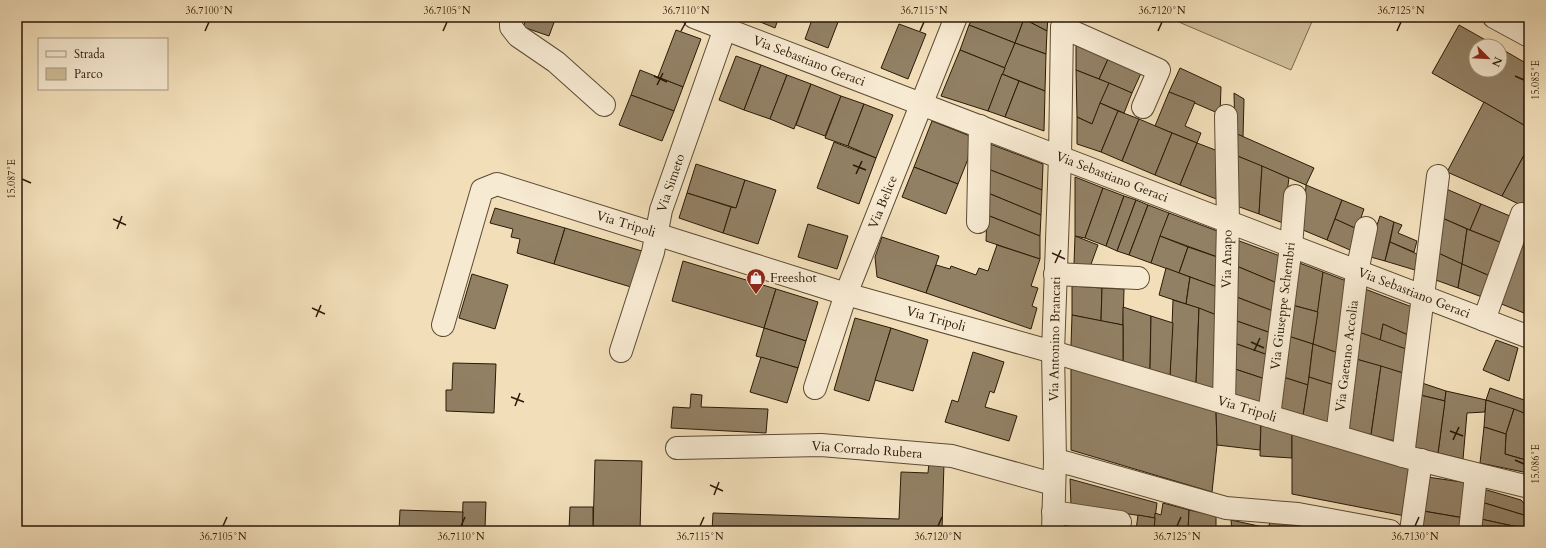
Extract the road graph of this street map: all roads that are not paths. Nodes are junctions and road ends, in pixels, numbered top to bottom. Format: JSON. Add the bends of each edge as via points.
{"nodes":[{"id":1,"x":511,"y":17,"type":"edge"},
{"id":2,"x":694,"y":17,"type":"edge"},
{"id":3,"x":956,"y":17,"type":"edge"},
{"id":4,"x":1494,"y":17,"type":"edge"},
{"id":5,"x":727,"y":23,"type":"edge"},
{"id":6,"x":1529,"y":36,"type":"edge"},
{"id":7,"x":921,"y":104,"type":"junction"},
{"id":8,"x":604,"y":105,"type":"dead end"},
{"id":9,"x":1143,"y":107,"type":"dead end"},
{"id":10,"x":1226,"y":116,"type":"dead end"},
{"id":11,"x":980,"y":126,"type":"junction"},
{"id":12,"x":1060,"y":158,"type":"junction"},
{"id":13,"x":1438,"y":176,"type":"dead end"},
{"id":14,"x":1295,"y":196,"type":"dead end"},
{"id":15,"x":1522,"y":214,"type":"dead end"},
{"id":16,"x":978,"y":222,"type":"dead end"},
{"id":17,"x":1228,"y":222,"type":"junction"},
{"id":18,"x":1366,"y":228,"type":"dead end"},
{"id":19,"x":656,"y":234,"type":"junction"},
{"id":20,"x":1291,"y":246,"type":"junction"},
{"id":21,"x":1357,"y":272,"type":"junction"},
{"id":22,"x":1055,"y":274,"type":"junction"},
{"id":23,"x":1138,"y":278,"type":"dead end"},
{"id":24,"x":846,"y":294,"type":"junction"},
{"id":25,"x":1423,"y":296,"type":"junction"},
{"id":26,"x":1484,"y":320,"type":"junction"},
{"id":27,"x":443,"y":325,"type":"dead end"},
{"id":28,"x":1529,"y":337,"type":"edge"},
{"id":29,"x":621,"y":351,"type":"dead end"},
{"id":30,"x":1053,"y":352,"type":"junction"},
{"id":31,"x":815,"y":388,"type":"dead end"},
{"id":32,"x":1224,"y":402,"type":"junction"},
{"id":33,"x":1269,"y":416,"type":"junction"},
{"id":34,"x":1337,"y":436,"type":"junction"},
{"id":35,"x":677,"y":448,"type":"dead end"},
{"id":36,"x":1412,"y":458,"type":"junction"},
{"id":37,"x":1055,"y":460,"type":"junction"},
{"id":38,"x":1476,"y":475,"type":"junction"},
{"id":39,"x":1053,"y":484,"type":"junction"},
{"id":40,"x":1529,"y":487,"type":"edge"},
{"id":41,"x":1053,"y":522,"type":"edge"},
{"id":42,"x":1120,"y":522,"type":"dead end"},
{"id":43,"x":1390,"y":531,"type":"edge"},
{"id":44,"x":1411,"y":531,"type":"edge"},
{"id":45,"x":1470,"y":531,"type":"edge"}],
"edges":[{"from":1,"to":8,"type":"street","via":[[511,27],[518,36],[556,62]]},
{"from":2,"to":5,"type":"street","name":"Via Sebastiano Geraci"},
{"from":3,"to":7,"type":"street","name":"Via Belice"},
{"from":4,"to":6,"type":"street"},
{"from":5,"to":7,"type":"street","name":"Via Sebastiano Geraci"},
{"from":5,"to":19,"type":"street","name":"Via Simeto","via":[[661,210]]},
{"from":7,"to":11,"type":"street","name":"Via Sebastiano Geraci"},
{"from":7,"to":24,"type":"street","name":"Via Belice"},
{"from":9,"to":12,"type":"street","name":"Via Antonino Brancati","via":[[1159,70],[1062,27]]},
{"from":10,"to":17,"type":"street","name":"Via Anapo"},
{"from":11,"to":12,"type":"street","name":"Via Sebastiano Geraci"},
{"from":11,"to":16,"type":"street"},
{"from":12,"to":17,"type":"street","name":"Via Sebastiano Geraci"},
{"from":12,"to":22,"type":"street","name":"Via Antonino Brancati"},
{"from":13,"to":25,"type":"street"},
{"from":14,"to":20,"type":"street","name":"Via Giuseppe Schembri"},
{"from":15,"to":26,"type":"street"},
{"from":17,"to":20,"type":"street","name":"Via Sebastiano Geraci"},
{"from":17,"to":32,"type":"street","name":"Via Anapo"},
{"from":18,"to":21,"type":"street","name":"Via Gaetano Accolia"},
{"from":19,"to":24,"type":"street","name":"Via Tripoli"},
{"from":19,"to":27,"type":"street","name":"Via Tripoli","via":[[497,184],[482,190]]},
{"from":19,"to":29,"type":"street","name":"Via Simeto","via":[[653,252]]},
{"from":20,"to":21,"type":"street","name":"Via Sebastiano Geraci"},
{"from":20,"to":33,"type":"street","name":"Via Giuseppe Schembri"},
{"from":21,"to":25,"type":"street","name":"Via Sebastiano Geraci"},
{"from":21,"to":34,"type":"street","name":"Via Gaetano Accolia"},
{"from":22,"to":23,"type":"street"},
{"from":22,"to":30,"type":"street","name":"Via Antonino Brancati"},
{"from":24,"to":30,"type":"street","name":"Via Tripoli"},
{"from":24,"to":31,"type":"street","name":"Via Belice"},
{"from":25,"to":26,"type":"street","name":"Via Sebastiano Geraci"},
{"from":25,"to":36,"type":"street"},
{"from":26,"to":28,"type":"street","name":"Via Sebastiano Geraci"},
{"from":30,"to":32,"type":"street","name":"Via Tripoli"},
{"from":30,"to":37,"type":"street","name":"Via Antonino Brancati"},
{"from":32,"to":33,"type":"street","name":"Via Tripoli"},
{"from":33,"to":34,"type":"street","name":"Via Tripoli"},
{"from":34,"to":36,"type":"street","name":"Via Tripoli"},
{"from":35,"to":39,"type":"street","name":"Via Corrado Rubera","via":[[821,445],[952,456]]},
{"from":36,"to":38,"type":"street","name":"Via Tripoli"},
{"from":36,"to":44,"type":"street"},
{"from":37,"to":39,"type":"street","name":"Via Antonino Brancati"},
{"from":37,"to":43,"type":"street","via":[[1226,508],[1298,514]]},
{"from":38,"to":40,"type":"street","name":"Via Tripoli"},
{"from":38,"to":45,"type":"street"},
{"from":39,"to":41,"type":"street","name":"Via Antonino Brancati"},
{"from":41,"to":42,"type":"street"}]}
